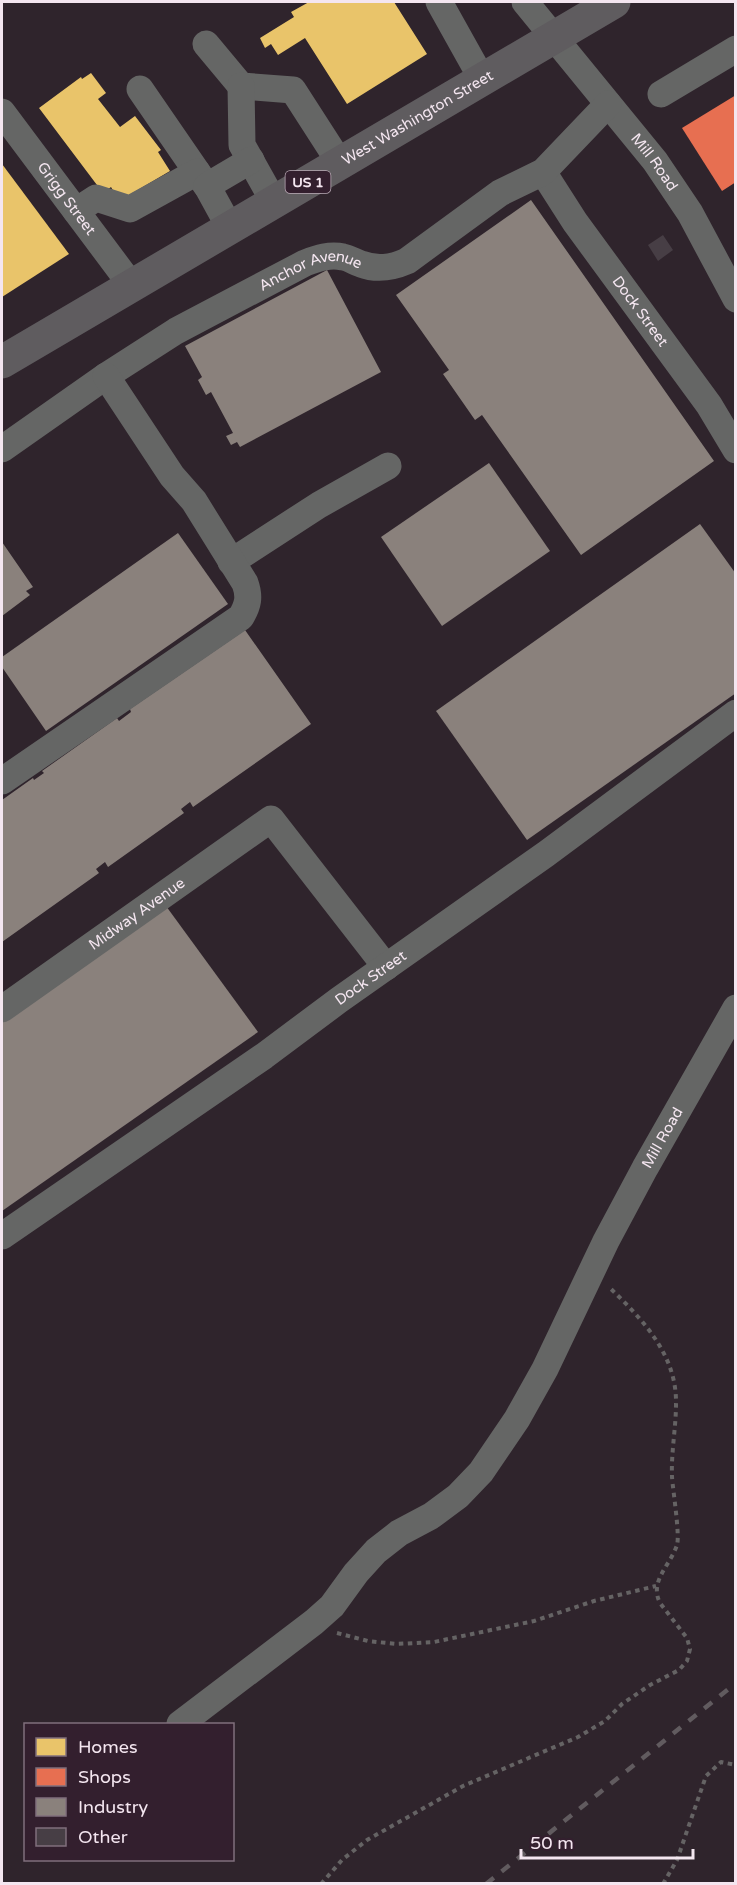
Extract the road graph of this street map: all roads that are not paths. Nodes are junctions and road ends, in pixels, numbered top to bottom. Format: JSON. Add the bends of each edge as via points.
{"nodes":[{"id":1,"x":439,"y":2,"type":"edge"},
{"id":2,"x":525,"y":2,"type":"edge"},
{"id":3,"x":614,"y":2,"type":"edge"},
{"id":4,"x":553,"y":37,"type":"junction"},
{"id":5,"x":206,"y":44,"type":"dead end"},
{"id":6,"x":735,"y":49,"type":"edge"},
{"id":7,"x":482,"y":79,"type":"junction"},
{"id":8,"x":241,"y":86,"type":"junction"},
{"id":9,"x":140,"y":89,"type":"dead end"},
{"id":10,"x":661,"y":94,"type":"dead end"},
{"id":11,"x":608,"y":104,"type":"junction"},
{"id":12,"x":2,"y":112,"type":"edge"},
{"id":13,"x":251,"y":160,"type":"junction"},
{"id":14,"x":340,"y":163,"type":"junction"},
{"id":15,"x":543,"y":172,"type":"junction"},
{"id":16,"x":202,"y":179,"type":"junction"},
{"id":17,"x":274,"y":202,"type":"junction"},
{"id":18,"x":76,"y":211,"type":"junction"},
{"id":19,"x":230,"y":228,"type":"junction"},
{"id":20,"x":132,"y":286,"type":"junction"},
{"id":21,"x":735,"y":299,"type":"edge"},
{"id":22,"x":2,"y":362,"type":"edge"},
{"id":23,"x":106,"y":376,"type":"junction"},
{"id":24,"x":2,"y":449,"type":"edge"},
{"id":25,"x":735,"y":450,"type":"edge"},
{"id":26,"x":388,"y":466,"type":"dead end"},
{"id":27,"x":231,"y":562,"type":"junction"},
{"id":28,"x":735,"y":713,"type":"edge"},
{"id":29,"x":2,"y":781,"type":"edge"},
{"id":30,"x":386,"y":967,"type":"junction"},
{"id":31,"x":735,"y":1008,"type":"edge"},
{"id":32,"x":2,"y":1009,"type":"edge"},
{"id":33,"x":2,"y":1236,"type":"edge"},
{"id":34,"x":183,"y":1723,"type":"edge"}],
"edges":[{"from":1,"to":7,"type":"street"},
{"from":2,"to":4,"type":"street","name":"Mill Road"},
{"from":3,"to":4,"type":"main road","name":"West Washington Street","number":"US 1"},
{"from":4,"to":7,"type":"main road","name":"West Washington Street","number":"US 1"},
{"from":4,"to":11,"type":"street","name":"Mill Road"},
{"from":5,"to":8,"type":"street"},
{"from":6,"to":10,"type":"street"},
{"from":7,"to":14,"type":"main road","name":"West Washington Street","number":"US 1"},
{"from":8,"to":13,"type":"street","via":[[243,145]]},
{"from":8,"to":14,"type":"street","via":[[293,90]]},
{"from":9,"to":16,"type":"street"},
{"from":11,"to":15,"type":"street","name":"Anchor Avenue"},
{"from":11,"to":21,"type":"street","name":"Mill Road","via":[[690,213]]},
{"from":12,"to":18,"type":"street","name":"Grigg Street"},
{"from":13,"to":16,"type":"street"},
{"from":13,"to":17,"type":"street"},
{"from":14,"to":17,"type":"main road","name":"West Washington Street","number":"US 1"},
{"from":15,"to":23,"type":"street","name":"Anchor Avenue","via":[[500,193],[407,261],[380,268],[343,257],[322,256],[176,332]]},
{"from":15,"to":25,"type":"street","name":"Dock Street","via":[[709,405]]},
{"from":16,"to":18,"type":"street","via":[[130,209],[96,198]]},
{"from":16,"to":19,"type":"street"},
{"from":17,"to":19,"type":"main road","name":"West Washington Street","number":"US 1"},
{"from":18,"to":20,"type":"street","name":"Grigg Street"},
{"from":19,"to":20,"type":"main road","name":"West Washington Street","number":"US 1"},
{"from":20,"to":22,"type":"main road","name":"West Washington Street","number":"US 1"},
{"from":23,"to":24,"type":"street","name":"Anchor Avenue"},
{"from":23,"to":27,"type":"street","via":[[172,476],[194,501]]},
{"from":26,"to":27,"type":"street"},
{"from":27,"to":29,"type":"street","via":[[249,592],[248,605],[241,617]]},
{"from":28,"to":30,"type":"street","name":"Dock Street"},
{"from":30,"to":32,"type":"street","name":"Midway Avenue","via":[[271,819]]},
{"from":30,"to":33,"type":"street","name":"Dock Street"},
{"from":31,"to":34,"type":"street","name":"Mill Road","via":[[645,1168],[545,1369],[481,1473],[431,1516],[375,1551],[332,1606]]}]}
